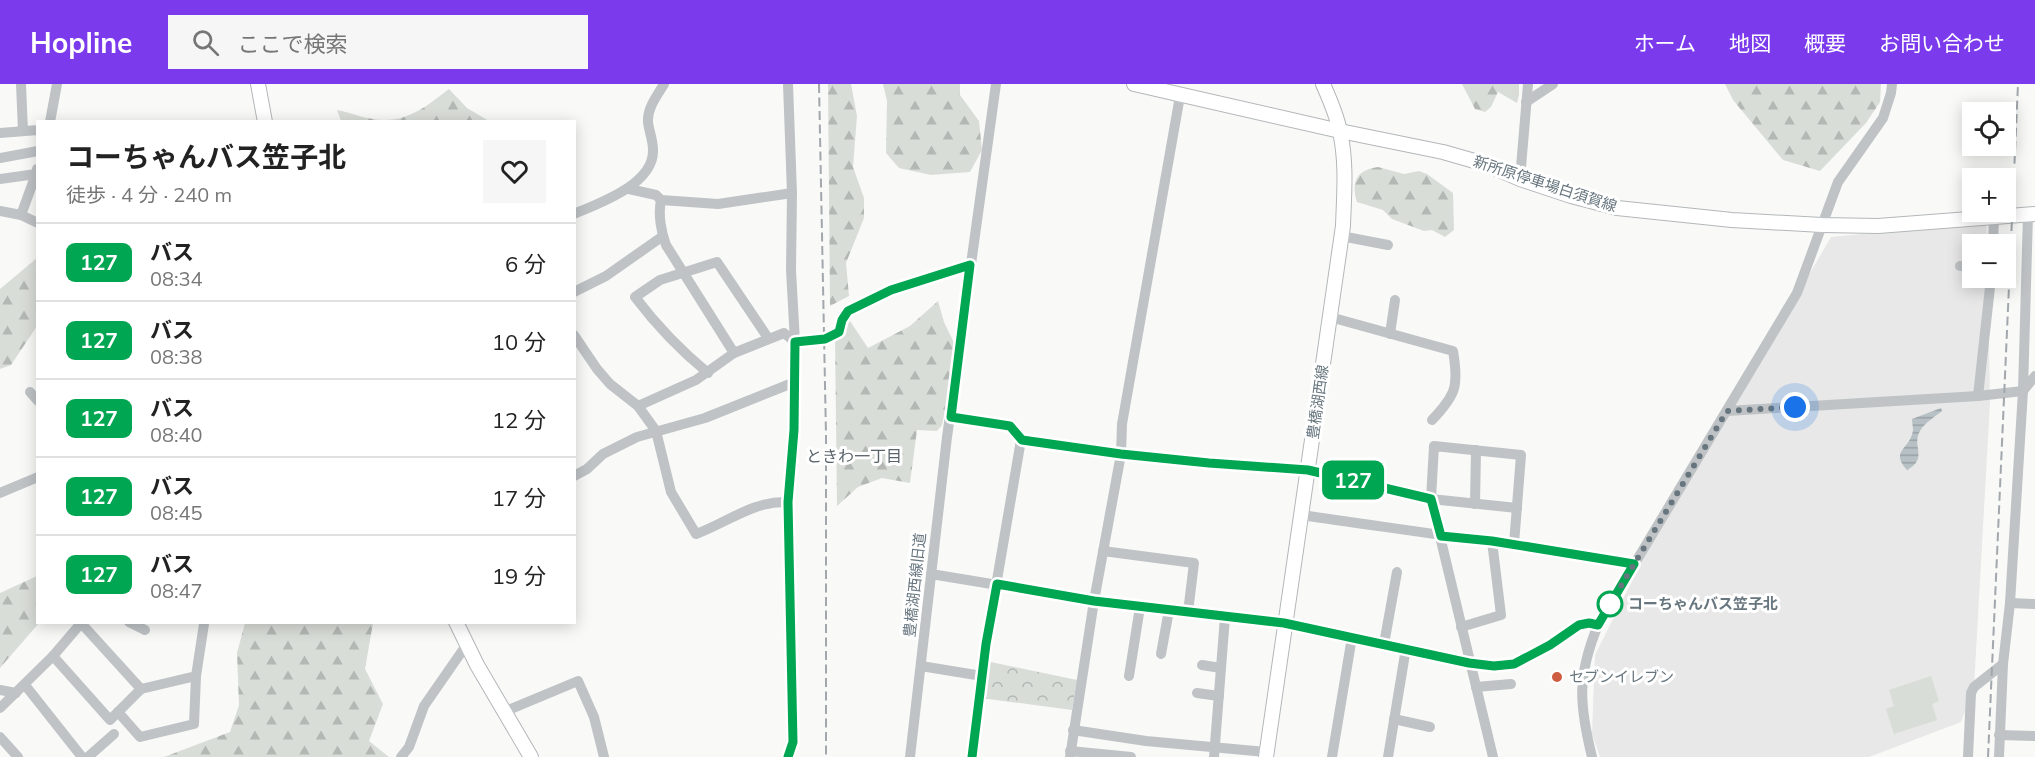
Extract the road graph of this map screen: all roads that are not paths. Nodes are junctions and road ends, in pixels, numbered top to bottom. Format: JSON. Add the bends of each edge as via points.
{"nodes":[{"id":1,"x":21,"y":84,"type":"edge"},
{"id":2,"x":57,"y":84,"type":"edge"},
{"id":3,"x":258,"y":84,"type":"edge"},
{"id":4,"x":664,"y":84,"type":"edge"},
{"id":5,"x":788,"y":84,"type":"edge"},
{"id":6,"x":996,"y":84,"type":"edge"},
{"id":7,"x":1134,"y":84,"type":"edge"},
{"id":8,"x":1323,"y":84,"type":"edge"},
{"id":9,"x":1528,"y":84,"type":"edge"},
{"id":10,"x":1553,"y":84,"type":"edge"},
{"id":11,"x":1892,"y":84,"type":"edge"},
{"id":12,"x":1159,"y":87,"type":"edge"},
{"id":13,"x":1180,"y":96,"type":"junction"},
{"id":14,"x":1526,"y":102,"type":"junction"},
{"id":15,"x":50,"y":120,"type":"edge"},
{"id":16,"x":265,"y":120,"type":"edge"},
{"id":17,"x":36,"y":130,"type":"edge"},
{"id":18,"x":23,"y":131,"type":"junction"},
{"id":19,"x":1340,"y":131,"type":"junction"},
{"id":20,"x":0,"y":133,"type":"edge"},
{"id":21,"x":36,"y":151,"type":"edge"},
{"id":22,"x":0,"y":158,"type":"edge"},
{"id":23,"x":36,"y":171,"type":"edge"},
{"id":24,"x":36,"y":174,"type":"edge"},
{"id":25,"x":1520,"y":178,"type":"junction"},
{"id":26,"x":0,"y":179,"type":"edge"},
{"id":27,"x":629,"y":189,"type":"junction"},
{"id":28,"x":792,"y":193,"type":"junction"},
{"id":29,"x":661,"y":200,"type":"junction"},
{"id":30,"x":0,"y":211,"type":"edge"},
{"id":31,"x":576,"y":213,"type":"edge"},
{"id":32,"x":21,"y":214,"type":"junction"},
{"id":33,"x":2031,"y":214,"type":"edge"},
{"id":34,"x":2016,"y":215,"type":"edge"},
{"id":35,"x":1962,"y":220,"type":"edge"},
{"id":36,"x":36,"y":222,"type":"edge"},
{"id":37,"x":1822,"y":225,"type":"junction"},
{"id":38,"x":663,"y":236,"type":"junction"},
{"id":39,"x":1341,"y":236,"type":"junction"},
{"id":40,"x":1388,"y":244,"type":"dead end"},
{"id":41,"x":970,"y":265,"type":"junction"},
{"id":42,"x":682,"y":272,"type":"junction"},
{"id":43,"x":1990,"y":288,"type":"edge"},
{"id":44,"x":576,"y":291,"type":"edge"},
{"id":45,"x":1395,"y":300,"type":"dead end"},
{"id":46,"x":1330,"y":317,"type":"junction"},
{"id":47,"x":1390,"y":334,"type":"junction"},
{"id":48,"x":576,"y":338,"type":"edge"},
{"id":49,"x":768,"y":338,"type":"junction"},
{"id":50,"x":795,"y":342,"type":"junction"},
{"id":51,"x":734,"y":353,"type":"junction"},
{"id":52,"x":708,"y":373,"type":"junction"},
{"id":53,"x":2035,"y":376,"type":"edge"},
{"id":54,"x":795,"y":382,"type":"junction"},
{"id":55,"x":2023,"y":391,"type":"junction"},
{"id":56,"x":1978,"y":396,"type":"junction"},
{"id":57,"x":638,"y":406,"type":"junction"},
{"id":58,"x":1727,"y":411,"type":"junction"},
{"id":59,"x":951,"y":417,"type":"junction"},
{"id":60,"x":1432,"y":420,"type":"dead end"},
{"id":61,"x":656,"y":431,"type":"junction"},
{"id":62,"x":1022,"y":440,"type":"junction"},
{"id":63,"x":1476,"y":450,"type":"junction"},
{"id":64,"x":1121,"y":454,"type":"junction"},
{"id":65,"x":1308,"y":470,"type":"junction"},
{"id":66,"x":576,"y":475,"type":"edge"},
{"id":67,"x":36,"y":478,"type":"edge"},
{"id":68,"x":0,"y":493,"type":"edge"},
{"id":69,"x":1431,"y":499,"type":"junction"},
{"id":70,"x":788,"y":502,"type":"junction"},
{"id":71,"x":1474,"y":504,"type":"junction"},
{"id":72,"x":1517,"y":508,"type":"junction"},
{"id":73,"x":1301,"y":515,"type":"junction"},
{"id":74,"x":1441,"y":536,"type":"junction"},
{"id":75,"x":1492,"y":541,"type":"junction"},
{"id":76,"x":1514,"y":544,"type":"junction"},
{"id":77,"x":1103,"y":551,"type":"junction"},
{"id":78,"x":1634,"y":564,"type":"junction"},
{"id":79,"x":1397,"y":572,"type":"dead end"},
{"id":80,"x":931,"y":574,"type":"junction"},
{"id":81,"x":997,"y":584,"type":"junction"},
{"id":82,"x":1094,"y":601,"type":"junction"},
{"id":83,"x":2010,"y":603,"type":"junction"},
{"id":84,"x":2035,"y":604,"type":"edge"},
{"id":85,"x":1140,"y":607,"type":"junction"},
{"id":86,"x":1169,"y":610,"type":"junction"},
{"id":87,"x":1188,"y":612,"type":"junction"},
{"id":88,"x":1225,"y":617,"type":"junction"},
{"id":89,"x":1284,"y":623,"type":"junction"},
{"id":90,"x":80,"y":624,"type":"edge"},
{"id":91,"x":82,"y":624,"type":"edge"},
{"id":92,"x":133,"y":624,"type":"edge"},
{"id":93,"x":204,"y":624,"type":"edge"},
{"id":94,"x":457,"y":624,"type":"edge"},
{"id":95,"x":1598,"y":625,"type":"junction"},
{"id":96,"x":1461,"y":627,"type":"junction"},
{"id":97,"x":145,"y":630,"type":"dead end"},
{"id":98,"x":1352,"y":637,"type":"junction"},
{"id":99,"x":467,"y":644,"type":"junction"},
{"id":100,"x":1384,"y":644,"type":"junction"},
{"id":101,"x":1406,"y":648,"type":"junction"},
{"id":102,"x":1161,"y":654,"type":"dead end"},
{"id":103,"x":53,"y":656,"type":"junction"},
{"id":104,"x":1469,"y":663,"type":"junction"},
{"id":105,"x":2003,"y":664,"type":"junction"},
{"id":106,"x":1202,"y":665,"type":"dead end"},
{"id":107,"x":921,"y":666,"type":"junction"},
{"id":108,"x":1221,"y":668,"type":"junction"},
{"id":109,"x":196,"y":676,"type":"junction"},
{"id":110,"x":982,"y":676,"type":"junction"},
{"id":111,"x":1129,"y":676,"type":"dead end"},
{"id":112,"x":1511,"y":684,"type":"dead end"},
{"id":113,"x":25,"y":685,"type":"junction"},
{"id":114,"x":1476,"y":687,"type":"junction"},
{"id":115,"x":141,"y":689,"type":"junction"},
{"id":116,"x":0,"y":690,"type":"edge"},
{"id":117,"x":16,"y":693,"type":"junction"},
{"id":118,"x":1197,"y":693,"type":"dead end"},
{"id":119,"x":1219,"y":696,"type":"junction"},
{"id":120,"x":0,"y":708,"type":"edge"},
{"id":121,"x":506,"y":711,"type":"junction"},
{"id":122,"x":118,"y":712,"type":"junction"},
{"id":123,"x":1394,"y":719,"type":"junction"},
{"id":124,"x":1430,"y":727,"type":"dead end"},
{"id":125,"x":1073,"y":730,"type":"junction"},
{"id":126,"x":114,"y":734,"type":"dead end"},
{"id":127,"x":1999,"y":735,"type":"junction"},
{"id":128,"x":2035,"y":736,"type":"edge"},
{"id":129,"x":0,"y":737,"type":"edge"},
{"id":130,"x":1214,"y":753,"type":"edge"},
{"id":131,"x":1070,"y":754,"type":"edge"},
{"id":132,"x":77,"y":755,"type":"edge"},
{"id":133,"x":1266,"y":755,"type":"edge"},
{"id":134,"x":18,"y":757,"type":"edge"},
{"id":135,"x":88,"y":757,"type":"edge"},
{"id":136,"x":401,"y":757,"type":"edge"},
{"id":137,"x":531,"y":757,"type":"edge"},
{"id":138,"x":604,"y":757,"type":"edge"},
{"id":139,"x":788,"y":757,"type":"edge"},
{"id":140,"x":910,"y":757,"type":"edge"},
{"id":141,"x":972,"y":757,"type":"edge"},
{"id":142,"x":1131,"y":757,"type":"edge"},
{"id":143,"x":1332,"y":757,"type":"edge"},
{"id":144,"x":1388,"y":757,"type":"edge"},
{"id":145,"x":1493,"y":757,"type":"edge"},
{"id":146,"x":1592,"y":757,"type":"edge"},
{"id":147,"x":1968,"y":757,"type":"edge"},
{"id":148,"x":1998,"y":757,"type":"edge"}],
"edges":[{"from":1,"to":18,"type":"street"},
{"from":2,"to":15,"type":"street"},
{"from":3,"to":16,"type":"main road"},
{"from":4,"to":27,"type":"street","via":[[648,120],[654,151],[649,167]]},
{"from":5,"to":28,"type":"street"},
{"from":6,"to":41,"type":"street","name":"豊橋湖西線旧道"},
{"from":7,"to":12,"type":"main road","name":"新所原停車場白須賀線"},
{"from":8,"to":19,"type":"main road","name":"豊橋湖西線"},
{"from":9,"to":14,"type":"street"},
{"from":10,"to":14,"type":"street"},
{"from":11,"to":37,"type":"street","via":[[1883,118],[1838,182]]},
{"from":12,"to":13,"type":"main road","name":"新所原停車場白須賀線"},
{"from":13,"to":19,"type":"main road","name":"新所原停車場白須賀線"},
{"from":13,"to":64,"type":"street","via":[[1122,424]]},
{"from":14,"to":25,"type":"street"},
{"from":17,"to":18,"type":"street"},
{"from":18,"to":20,"type":"street"},
{"from":19,"to":25,"type":"main road","name":"新所原停車場白須賀線","via":[[1443,152]]},
{"from":19,"to":39,"type":"main road","name":"豊橋湖西線","via":[[1345,187]]},
{"from":21,"to":22,"type":"street"},
{"from":23,"to":26,"type":"street"},
{"from":24,"to":32,"type":"street"},
{"from":25,"to":37,"type":"main road","name":"新所原停車場白須賀線","via":[[1617,208]]},
{"from":27,"to":29,"type":"street","via":[[656,195]]},
{"from":27,"to":31,"type":"street"},
{"from":28,"to":29,"type":"street","via":[[718,204]]},
{"from":28,"to":50,"type":"street"},
{"from":29,"to":38,"type":"street"},
{"from":30,"to":32,"type":"street"},
{"from":32,"to":36,"type":"street"},
{"from":33,"to":34,"type":"main road","name":"新所原停車場白須賀線"},
{"from":33,"to":55,"type":"street"},
{"from":35,"to":37,"type":"main road","name":"新所原停車場白須賀線","via":[[1878,226]]},
{"from":37,"to":58,"type":"street","via":[[1797,293]]},
{"from":38,"to":42,"type":"street"},
{"from":38,"to":44,"type":"street","via":[[606,276]]},
{"from":39,"to":40,"type":"street"},
{"from":39,"to":46,"type":"main road","name":"豊橋湖西線"},
{"from":41,"to":50,"type":"street","bridge":true,"via":[[891,290],[848,311],[839,332],[825,339]]},
{"from":41,"to":59,"type":"street","name":"豊橋湖西線旧道"},
{"from":42,"to":49,"type":"street","via":[[717,262]]},
{"from":42,"to":51,"type":"street"},
{"from":42,"to":52,"type":"street","via":[[660,279],[635,297],[679,349]]},
{"from":43,"to":56,"type":"street"},
{"from":45,"to":47,"type":"street"},
{"from":46,"to":47,"type":"street"},
{"from":46,"to":65,"type":"main road","name":"豊橋湖西線"},
{"from":47,"to":60,"type":"street","via":[[1454,351],[1457,374],[1450,401]]},
{"from":48,"to":57,"type":"street","via":[[610,384]]},
{"from":49,"to":50,"type":"street","via":[[784,333]]},
{"from":49,"to":51,"type":"street"},
{"from":50,"to":54,"type":"street"},
{"from":51,"to":52,"type":"street"},
{"from":52,"to":57,"type":"street"},
{"from":53,"to":55,"type":"street"},
{"from":54,"to":61,"type":"street","via":[[705,418]]},
{"from":54,"to":70,"type":"street"},
{"from":55,"to":56,"type":"street"},
{"from":55,"to":83,"type":"street"},
{"from":56,"to":58,"type":"street"},
{"from":57,"to":61,"type":"street"},
{"from":58,"to":78,"type":"street"},
{"from":59,"to":62,"type":"street","via":[[1010,426]]},
{"from":59,"to":80,"type":"street","name":"豊橋湖西線旧道"},
{"from":61,"to":66,"type":"street","via":[[603,454]]},
{"from":61,"to":70,"type":"street","via":[[671,492],[696,534],[757,506]]},
{"from":62,"to":64,"type":"street"},
{"from":62,"to":81,"type":"street"},
{"from":63,"to":69,"type":"street","via":[[1434,446]]},
{"from":63,"to":71,"type":"street"},
{"from":63,"to":72,"type":"street","via":[[1521,455]]},
{"from":64,"to":65,"type":"street"},
{"from":64,"to":77,"type":"street"},
{"from":65,"to":69,"type":"street"},
{"from":65,"to":73,"type":"main road","name":"豊橋湖西線"},
{"from":67,"to":68,"type":"street"},
{"from":69,"to":71,"type":"street"},
{"from":69,"to":74,"type":"street"},
{"from":70,"to":139,"type":"street","via":[[793,742]]},
{"from":71,"to":72,"type":"street"},
{"from":72,"to":76,"type":"street"},
{"from":73,"to":74,"type":"street"},
{"from":73,"to":89,"type":"main road","name":"豊橋湖西線"},
{"from":74,"to":75,"type":"street"},
{"from":74,"to":96,"type":"street"},
{"from":75,"to":76,"type":"street"},
{"from":75,"to":96,"type":"street","via":[[1501,615]]},
{"from":76,"to":78,"type":"street"},
{"from":77,"to":82,"type":"street"},
{"from":77,"to":87,"type":"street","via":[[1194,563]]},
{"from":78,"to":95,"type":"street"},
{"from":79,"to":100,"type":"street"},
{"from":80,"to":81,"type":"street"},
{"from":80,"to":107,"type":"street","name":"豊橋湖西線旧道"},
{"from":81,"to":82,"type":"street"},
{"from":81,"to":110,"type":"street"},
{"from":82,"to":85,"type":"street"},
{"from":82,"to":125,"type":"street"},
{"from":83,"to":84,"type":"street"},
{"from":83,"to":105,"type":"street"},
{"from":85,"to":86,"type":"street"},
{"from":85,"to":111,"type":"street"},
{"from":86,"to":87,"type":"street"},
{"from":86,"to":102,"type":"street"},
{"from":87,"to":88,"type":"street"},
{"from":88,"to":89,"type":"street"},
{"from":88,"to":108,"type":"street"},
{"from":89,"to":98,"type":"street"},
{"from":89,"to":133,"type":"main road","name":"豊橋湖西線"},
{"from":90,"to":103,"type":"street"},
{"from":91,"to":115,"type":"street"},
{"from":92,"to":97,"type":"street"},
{"from":93,"to":109,"type":"street"},
{"from":94,"to":99,"type":"main road"},
{"from":95,"to":104,"type":"street","via":[[1579,625],[1514,664]]},
{"from":95,"to":146,"type":"street","via":[[1582,675],[1582,707]]},
{"from":96,"to":104,"type":"street"},
{"from":98,"to":100,"type":"street"},
{"from":98,"to":143,"type":"street"},
{"from":99,"to":121,"type":"main road"},
{"from":99,"to":136,"type":"street","via":[[424,706],[410,747]]},
{"from":100,"to":101,"type":"street"},
{"from":101,"to":104,"type":"street"},
{"from":101,"to":123,"type":"street"},
{"from":103,"to":113,"type":"street"},
{"from":103,"to":122,"type":"street","via":[[110,720]]},
{"from":104,"to":114,"type":"street"},
{"from":105,"to":127,"type":"street"},
{"from":105,"to":147,"type":"street","via":[[1971,693]]},
{"from":106,"to":108,"type":"street"},
{"from":107,"to":110,"type":"street"},
{"from":107,"to":140,"type":"street","name":"豊橋湖西線旧道"},
{"from":108,"to":119,"type":"street"},
{"from":109,"to":115,"type":"street"},
{"from":109,"to":122,"type":"street","via":[[194,724],[140,737]]},
{"from":110,"to":141,"type":"street"},
{"from":112,"to":114,"type":"street"},
{"from":113,"to":117,"type":"street"},
{"from":113,"to":132,"type":"street"},
{"from":114,"to":145,"type":"street"},
{"from":115,"to":122,"type":"street"},
{"from":116,"to":117,"type":"street"},
{"from":117,"to":120,"type":"street"},
{"from":118,"to":119,"type":"street"},
{"from":119,"to":130,"type":"street"},
{"from":121,"to":137,"type":"main road"},
{"from":121,"to":138,"type":"street","via":[[578,681],[594,717]]},
{"from":123,"to":124,"type":"street"},
{"from":123,"to":144,"type":"street"},
{"from":125,"to":130,"type":"street"},
{"from":125,"to":131,"type":"street"},
{"from":126,"to":135,"type":"street"},
{"from":127,"to":128,"type":"street"},
{"from":127,"to":148,"type":"street"},
{"from":129,"to":134,"type":"street"},
{"from":130,"to":133,"type":"street"},
{"from":131,"to":142,"type":"street"}]}
